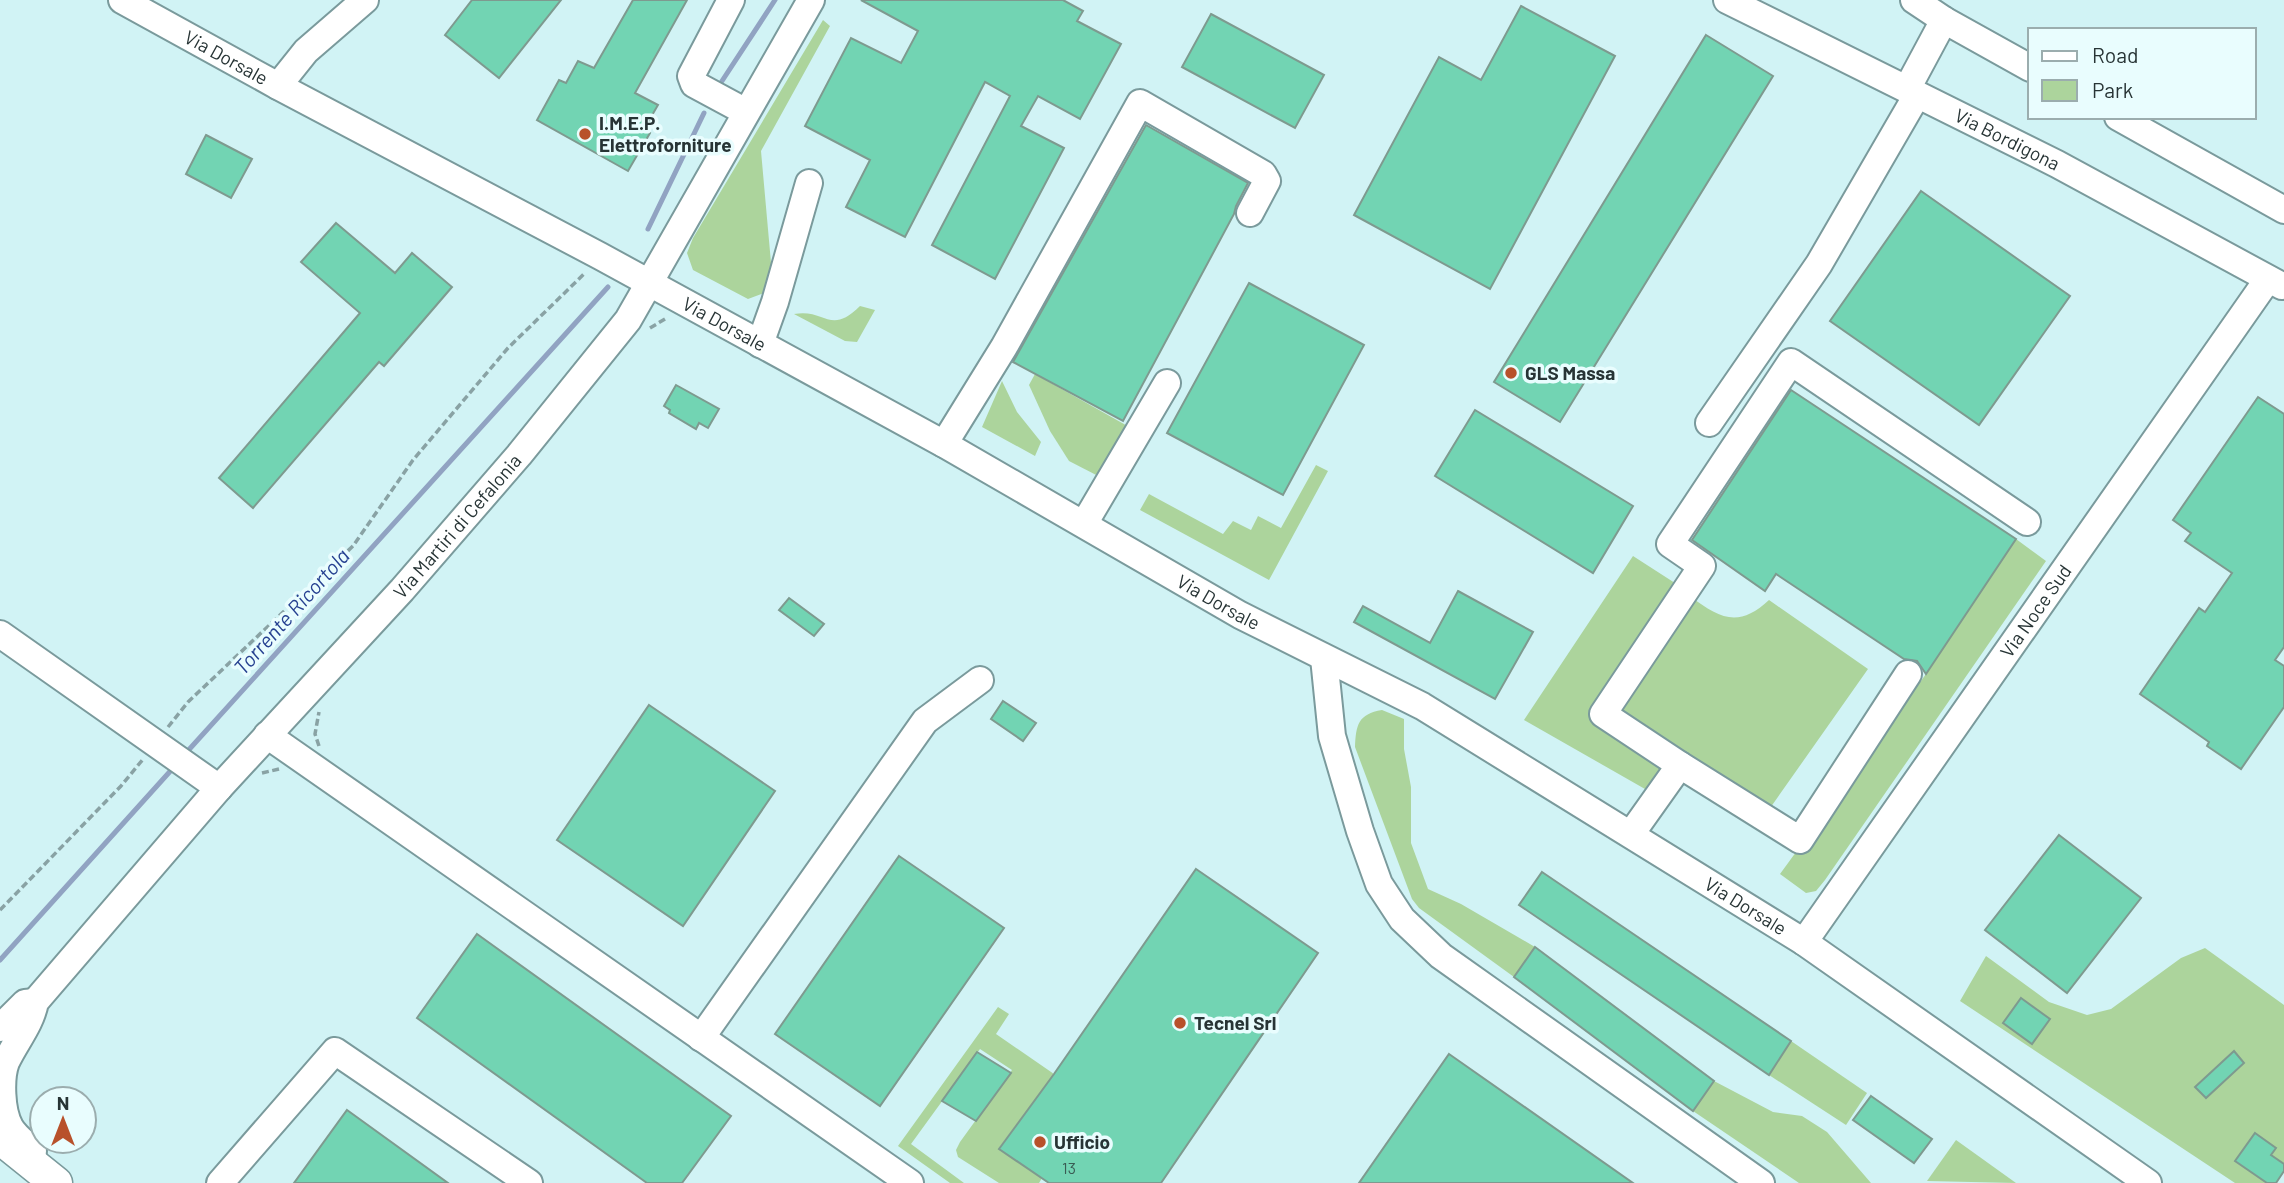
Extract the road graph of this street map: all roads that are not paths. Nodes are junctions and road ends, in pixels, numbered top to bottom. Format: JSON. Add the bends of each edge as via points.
{"nodes":[{"id":1,"x":122,"y":0,"type":"edge"},
{"id":2,"x":365,"y":0,"type":"edge"},
{"id":3,"x":731,"y":0,"type":"edge"},
{"id":4,"x":811,"y":0,"type":"edge"},
{"id":5,"x":1727,"y":0,"type":"edge"},
{"id":6,"x":1914,"y":0,"type":"edge"},
{"id":7,"x":1944,"y":20,"type":"junction"},
{"id":8,"x":2028,"y":67,"type":"edge"},
{"id":9,"x":278,"y":86,"type":"junction"},
{"id":10,"x":1912,"y":92,"type":"junction"},
{"id":11,"x":746,"y":112,"type":"junction"},
{"id":12,"x":2122,"y":119,"type":"edge"},
{"id":13,"x":809,"y":183,"type":"dead end"},
{"id":14,"x":2284,"y":210,"type":"edge"},
{"id":15,"x":1250,"y":213,"type":"dead end"},
{"id":16,"x":649,"y":283,"type":"junction"},
{"id":17,"x":2276,"y":283,"type":"edge"},
{"id":18,"x":760,"y":344,"type":"junction"},
{"id":19,"x":1167,"y":383,"type":"dead end"},
{"id":20,"x":1709,"y":423,"type":"dead end"},
{"id":21,"x":944,"y":444,"type":"junction"},
{"id":22,"x":2027,"y":522,"type":"dead end"},
{"id":23,"x":1084,"y":524,"type":"junction"},
{"id":24,"x":0,"y":634,"type":"edge"},
{"id":25,"x":1324,"y":658,"type":"junction"},
{"id":26,"x":1908,"y":674,"type":"dead end"},
{"id":27,"x":980,"y":680,"type":"dead end"},
{"id":28,"x":267,"y":735,"type":"junction"},
{"id":29,"x":1679,"y":765,"type":"junction"},
{"id":30,"x":219,"y":788,"type":"junction"},
{"id":31,"x":1631,"y":834,"type":"junction"},
{"id":32,"x":1804,"y":942,"type":"junction"},
{"id":33,"x":35,"y":1002,"type":"junction"},
{"id":34,"x":0,"y":1028,"type":"edge"},
{"id":35,"x":701,"y":1038,"type":"junction"},
{"id":36,"x":0,"y":1138,"type":"edge"},
{"id":37,"x":56,"y":1183,"type":"edge"},
{"id":38,"x":71,"y":1183,"type":"edge"},
{"id":39,"x":220,"y":1183,"type":"edge"},
{"id":40,"x":529,"y":1183,"type":"edge"},
{"id":41,"x":910,"y":1183,"type":"edge"},
{"id":42,"x":1762,"y":1183,"type":"edge"},
{"id":43,"x":2148,"y":1183,"type":"edge"}],
"edges":[{"from":1,"to":9,"type":"street","name":"Via Dorsale"},
{"from":2,"to":9,"type":"street","via":[[306,51]]},
{"from":3,"to":11,"type":"street","via":[[691,76],[694,84]]},
{"from":4,"to":11,"type":"street","name":"Via Martiri di Cefalonia"},
{"from":5,"to":10,"type":"street","name":"Via Bordigona"},
{"from":6,"to":7,"type":"street"},
{"from":7,"to":8,"type":"street"},
{"from":7,"to":10,"type":"street"},
{"from":9,"to":16,"type":"street","name":"Via Dorsale"},
{"from":10,"to":17,"type":"street","name":"Via Bordigona","via":[[2057,164]]},
{"from":10,"to":20,"type":"street","via":[[1819,264]]},
{"from":11,"to":16,"type":"street","name":"Via Martiri di Cefalonia"},
{"from":12,"to":14,"type":"street"},
{"from":13,"to":18,"type":"street"},
{"from":15,"to":21,"type":"street","via":[[1267,181],[1263,174],[1140,103],[1004,348]]},
{"from":16,"to":18,"type":"street","name":"Via Dorsale"},
{"from":16,"to":28,"type":"street","name":"Via Martiri di Cefalonia","via":[[628,320],[519,455]]},
{"from":17,"to":32,"type":"street","name":"Via Noce Sud"},
{"from":18,"to":21,"type":"street","name":"Via Dorsale"},
{"from":19,"to":23,"type":"street"},
{"from":21,"to":23,"type":"street","name":"Via Dorsale"},
{"from":22,"to":29,"type":"street","via":[[1791,362],[1671,544],[1702,566],[1603,714]]},
{"from":23,"to":25,"type":"street","name":"Via Dorsale"},
{"from":24,"to":30,"type":"street"},
{"from":25,"to":31,"type":"street","name":"Via Dorsale","via":[[1422,706]]},
{"from":25,"to":42,"type":"street","via":[[1332,736],[1360,831],[1379,884],[1402,919],[1441,956]]},
{"from":26,"to":29,"type":"street","via":[[1800,840]]},
{"from":27,"to":35,"type":"street","via":[[925,721]]},
{"from":28,"to":30,"type":"street","name":"Via Martiri di Cefalonia"},
{"from":28,"to":35,"type":"street"},
{"from":29,"to":31,"type":"street"},
{"from":30,"to":33,"type":"street","name":"Via Martiri di Cefalonia"},
{"from":31,"to":32,"type":"street","name":"Via Dorsale"},
{"from":32,"to":43,"type":"street","name":"Via Dorsale"},
{"from":33,"to":34,"type":"street","name":"Via Martiri di Cefalonia","via":[[25,1003]]},
{"from":33,"to":38,"type":"street","name":"Via Martiri di Cefalonia","via":[[33,1017],[4,1066],[4,1108],[10,1128]]},
{"from":35,"to":41,"type":"street"},
{"from":36,"to":37,"type":"main road"},
{"from":39,"to":40,"type":"street","via":[[335,1051]]}]}
